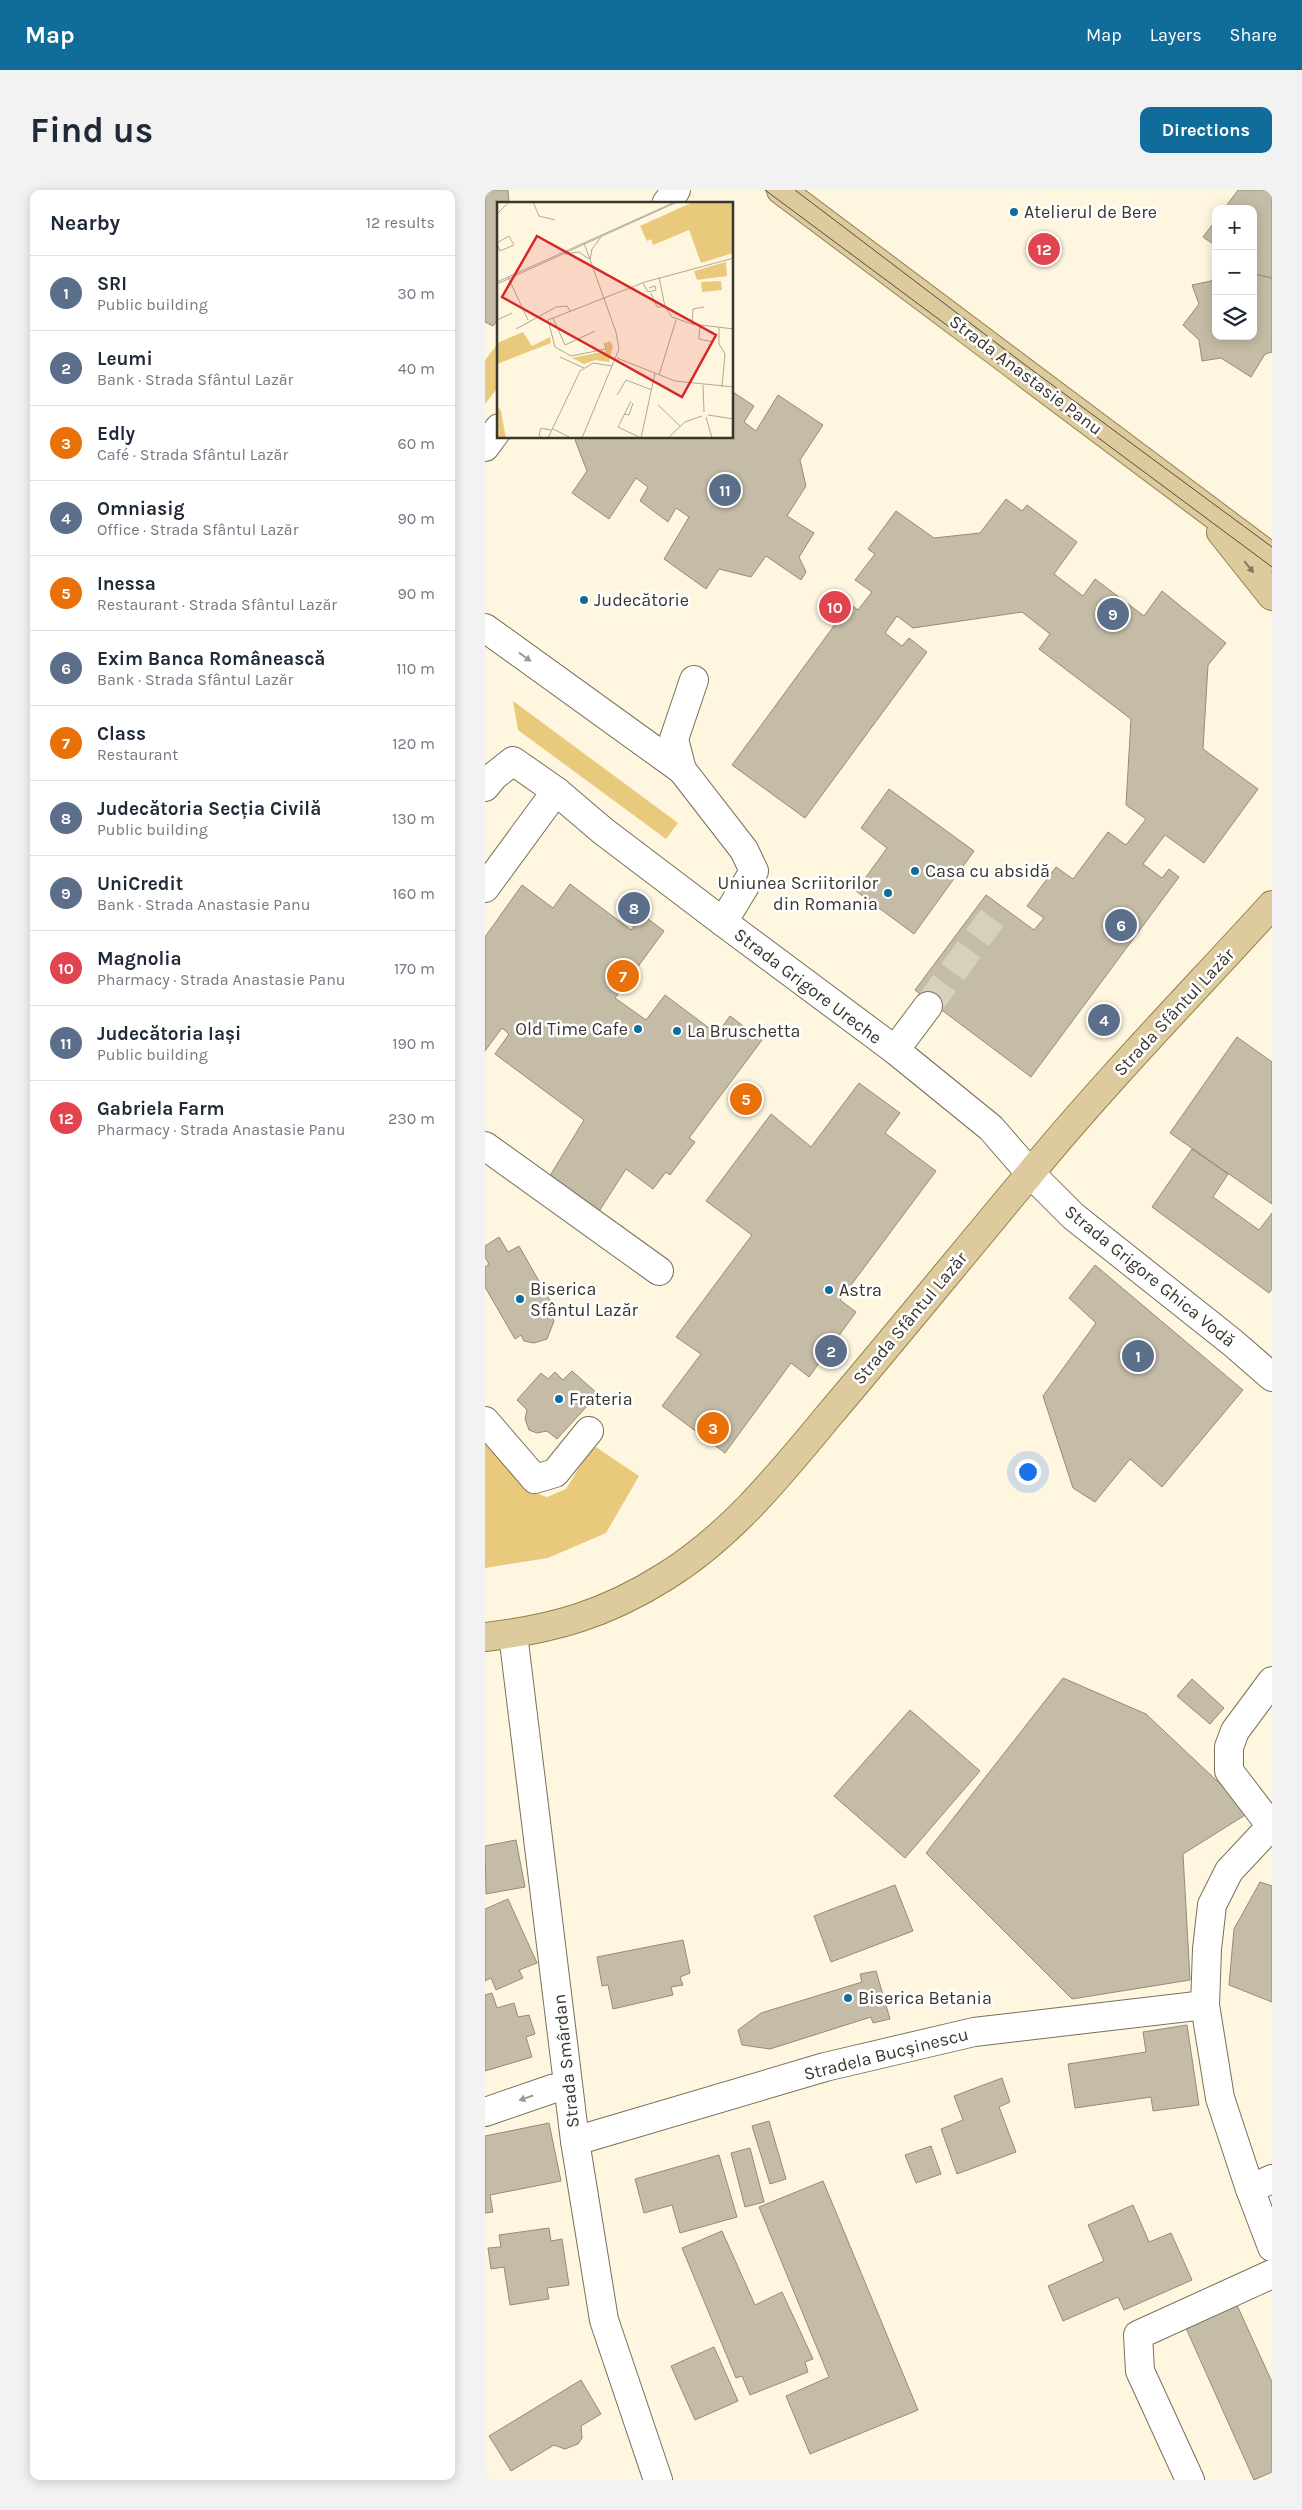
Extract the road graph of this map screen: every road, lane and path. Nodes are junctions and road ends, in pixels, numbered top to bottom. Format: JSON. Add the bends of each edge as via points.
{"nodes":[{"id":1,"x":676,"y":190,"type":"edge"},
{"id":2,"x":781,"y":190,"type":"edge"},
{"id":3,"x":667,"y":202,"type":"edge"},
{"id":4,"x":1196,"y":502,"type":"junction"},
{"id":5,"x":1272,"y":558,"type":"edge"},
{"id":6,"x":1272,"y":596,"type":"edge"},
{"id":7,"x":485,"y":628,"type":"edge"},
{"id":8,"x":694,"y":680,"type":"dead end"},
{"id":9,"x":681,"y":770,"type":"junction"},
{"id":10,"x":485,"y":787,"type":"edge"},
{"id":11,"x":556,"y":791,"type":"junction"},
{"id":12,"x":485,"y":888,"type":"edge"},
{"id":13,"x":1272,"y":905,"type":"edge"},
{"id":14,"x":723,"y":922,"type":"junction"},
{"id":15,"x":928,"y":1006,"type":"tunnel mouth"},
{"id":16,"x":895,"y":1050,"type":"junction"},
{"id":17,"x":485,"y":1146,"type":"edge"},
{"id":18,"x":1030,"y":1173,"type":"junction"},
{"id":19,"x":659,"y":1271,"type":"dead end"},
{"id":20,"x":1271,"y":1373,"type":"edge"},
{"id":21,"x":485,"y":1422,"type":"edge"},
{"id":22,"x":589,"y":1431,"type":"dead end"},
{"id":23,"x":513,"y":1634,"type":"junction"},
{"id":24,"x":485,"y":1637,"type":"edge"},
{"id":25,"x":1272,"y":1681,"type":"edge"},
{"id":26,"x":1271,"y":1825,"type":"edge"},
{"id":27,"x":1205,"y":2005,"type":"junction"},
{"id":28,"x":568,"y":2087,"type":"junction"},
{"id":29,"x":485,"y":2112,"type":"edge"},
{"id":30,"x":575,"y":2141,"type":"junction"},
{"id":31,"x":1261,"y":2184,"type":"edge"},
{"id":32,"x":1272,"y":2247,"type":"edge"},
{"id":33,"x":1272,"y":2274,"type":"edge"},
{"id":34,"x":658,"y":2480,"type":"edge"},
{"id":35,"x":1190,"y":2480,"type":"edge"}],
"edges":[{"from":1,"to":3,"type":"street"},
{"from":2,"to":4,"type":"main road","name":"Strada Anastasie Panu"},
{"from":4,"to":5,"type":"main road","name":"Strada Anastasie Panu"},
{"from":4,"to":6,"type":"main road","one_way":true},
{"from":7,"to":9,"type":"street","name":"Strada Grigore Ureche","one_way":true},
{"from":8,"to":9,"type":"street","name":"Strada Grigore Ureche","via":[[674,739]]},
{"from":9,"to":14,"type":"street","name":"Strada Grigore Ureche","via":[[744,850],[754,871]]},
{"from":10,"to":11,"type":"street","via":[[513,761]]},
{"from":11,"to":12,"type":"street"},
{"from":11,"to":14,"type":"street"},
{"from":13,"to":18,"type":"main road","name":"Strada Sfântul Lazăr","via":[[1133,1054]]},
{"from":14,"to":16,"type":"street","name":"Strada Grigore Ureche"},
{"from":15,"to":16,"type":"street"},
{"from":16,"to":18,"type":"street","name":"Strada Grigore Ureche","via":[[991,1128]]},
{"from":17,"to":19,"type":"street"},
{"from":18,"to":20,"type":"street","name":"Strada Grigore Ghica Vodă","via":[[1073,1216]]},
{"from":18,"to":23,"type":"main road","name":"Strada Sfântul Lazăr","via":[[798,1452],[724,1533],[667,1576],[612,1606],[564,1624]]},
{"from":21,"to":22,"type":"street","via":[[535,1479],[555,1473]]},
{"from":23,"to":24,"type":"main road","name":"Strada Sfântul Lazăr"},
{"from":23,"to":28,"type":"street","name":"Strada Smârdan"},
{"from":25,"to":26,"type":"street","via":[[1235,1730],[1229,1748],[1229,1771]]},
{"from":26,"to":27,"type":"street","via":[[1229,1872],[1212,1905]]},
{"from":27,"to":30,"type":"street","name":"Stradela Bucșinescu","via":[[974,2032],[825,2067]]},
{"from":27,"to":31,"type":"street","via":[[1220,2098]]},
{"from":28,"to":29,"type":"street","one_way":true},
{"from":28,"to":30,"type":"street","name":"Strada Smârdan"},
{"from":30,"to":34,"type":"street","name":"Strada Smârdan","via":[[604,2320]]},
{"from":31,"to":32,"type":"street"},
{"from":33,"to":35,"type":"street","via":[[1139,2335],[1140,2371]]}]}
